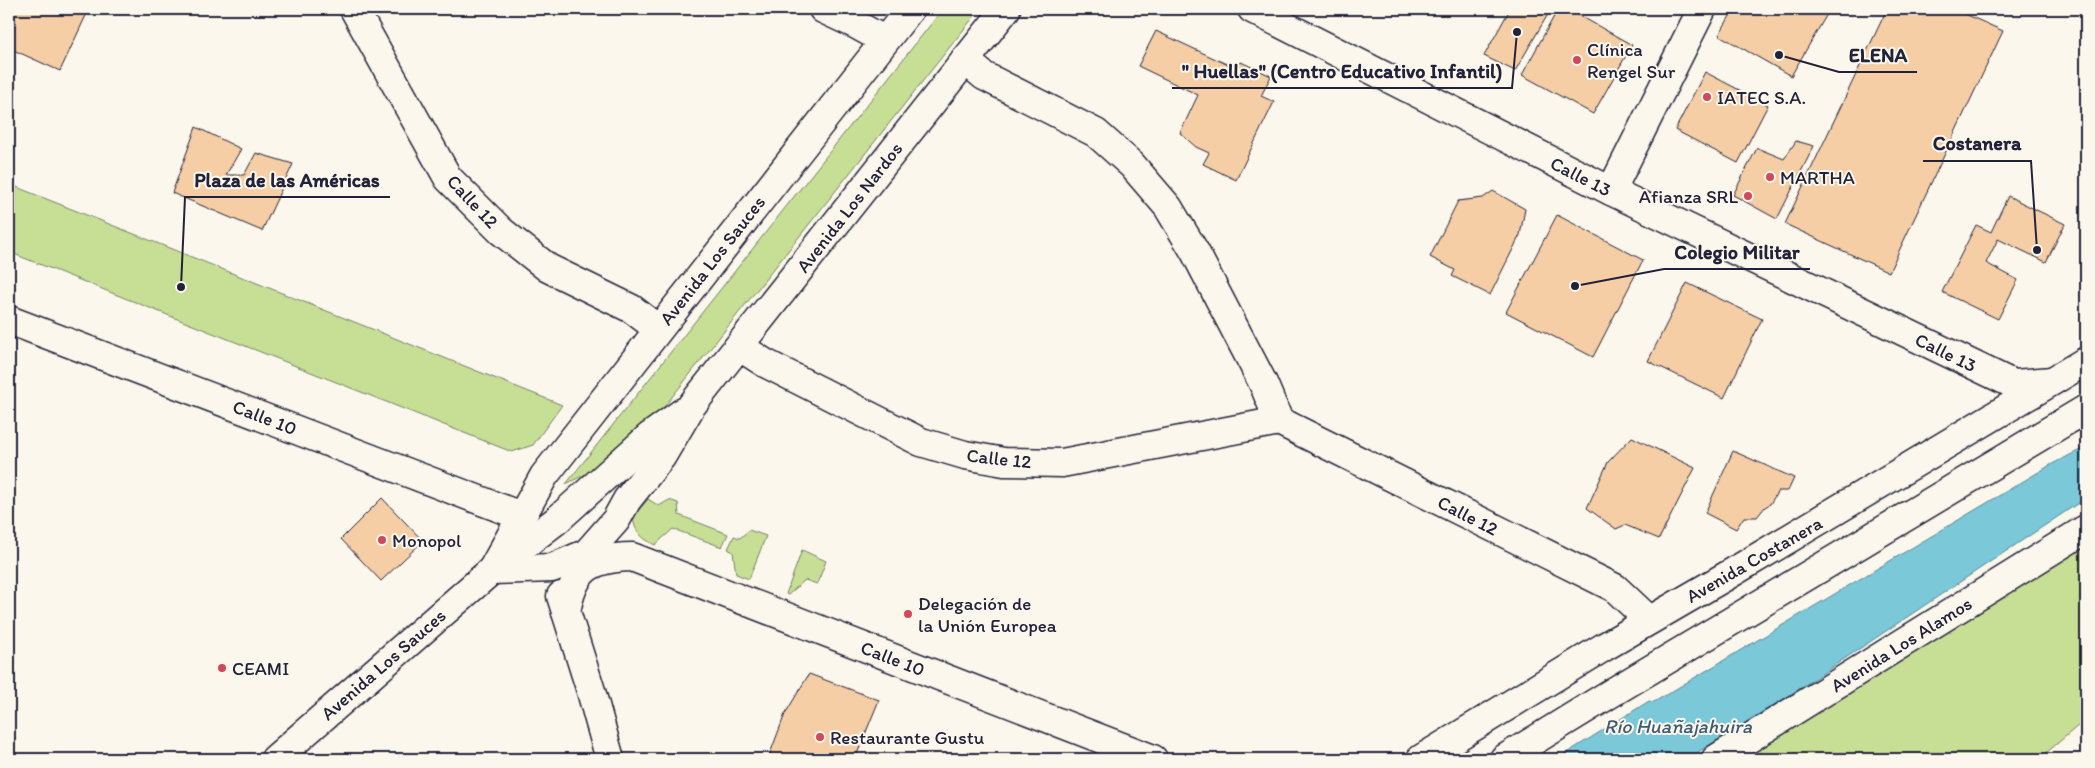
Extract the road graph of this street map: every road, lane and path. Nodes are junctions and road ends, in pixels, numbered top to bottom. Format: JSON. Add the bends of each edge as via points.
{"nodes":[{"id":1,"x":354,"y":9,"type":"edge"},
{"id":2,"x":823,"y":9,"type":"edge"},
{"id":3,"x":910,"y":9,"type":"edge"},
{"id":4,"x":1006,"y":9,"type":"edge"},
{"id":5,"x":1252,"y":9,"type":"edge"},
{"id":6,"x":1702,"y":9,"type":"edge"},
{"id":7,"x":884,"y":40,"type":"junction"},
{"id":8,"x":965,"y":60,"type":"junction"},
{"id":9,"x":1611,"y":191,"type":"junction"},
{"id":10,"x":9,"y":320,"type":"edge"},
{"id":11,"x":658,"y":329,"type":"junction"},
{"id":12,"x":740,"y":347,"type":"junction"},
{"id":13,"x":2086,"y":361,"type":"edge"},
{"id":14,"x":2052,"y":381,"type":"junction"},
{"id":15,"x":692,"y":405,"type":"junction"},
{"id":16,"x":2080,"y":413,"type":"edge"},
{"id":17,"x":1279,"y":421,"type":"junction"},
{"id":18,"x":520,"y":516,"type":"junction"},
{"id":19,"x":557,"y":520,"type":"junction"},
{"id":20,"x":616,"y":520,"type":"junction"},
{"id":21,"x":2086,"y":529,"type":"edge"},
{"id":22,"x":534,"y":538,"type":"junction"},
{"id":23,"x":632,"y":558,"type":"junction"},
{"id":24,"x":552,"y":568,"type":"junction"},
{"id":25,"x":492,"y":570,"type":"junction"},
{"id":26,"x":566,"y":612,"type":"junction"},
{"id":27,"x":1649,"y":620,"type":"junction"},
{"id":28,"x":1671,"y":658,"type":"junction"},
{"id":29,"x":275,"y":759,"type":"edge"},
{"id":30,"x":610,"y":759,"type":"edge"},
{"id":31,"x":1154,"y":759,"type":"edge"},
{"id":32,"x":1422,"y":759,"type":"edge"},
{"id":33,"x":1504,"y":759,"type":"edge"},
{"id":34,"x":1716,"y":759,"type":"edge"}],
"edges":[{"from":1,"to":11,"type":"street","name":"Calle 12","via":[[448,178],[501,231],[548,268],[632,309]]},
{"from":2,"to":7,"type":"street"},
{"from":3,"to":7,"type":"street","name":"Avenida Los Sauces"},
{"from":4,"to":8,"type":"street","name":"Avenida Los Nardos"},
{"from":5,"to":9,"type":"street","name":"Calle 13"},
{"from":6,"to":9,"type":"street"},
{"from":7,"to":11,"type":"street","name":"Avenida Los Sauces"},
{"from":8,"to":12,"type":"street","name":"Avenida Los Nardos"},
{"from":8,"to":17,"type":"street","via":[[984,76],[1096,133],[1132,164],[1168,206],[1262,382]]},
{"from":9,"to":14,"type":"street","name":"Calle 13","via":[[2013,384]]},
{"from":10,"to":18,"type":"street","name":"Calle 10"},
{"from":11,"to":18,"type":"street","name":"Avenida Los Sauces","via":[[544,476]]},
{"from":12,"to":15,"type":"street","name":"Avenida Los Nardos"},
{"from":12,"to":17,"type":"street","name":"Calle 12","via":[[765,363],[921,442],[1004,462],[1062,463]]},
{"from":13,"to":14,"type":"street","name":"Avenida Costanera"},
{"from":14,"to":16,"type":"street"},
{"from":14,"to":27,"type":"street","name":"Avenida Costanera"},
{"from":15,"to":19,"type":"street","name":"Avenida Los Sauces","via":[[650,436]]},
{"from":15,"to":20,"type":"street","via":[[662,456],[627,500]]},
{"from":16,"to":28,"type":"street"},
{"from":17,"to":27,"type":"street","name":"Calle 12","via":[[1615,588]]},
{"from":18,"to":19,"type":"street","name":"Calle 10"},
{"from":18,"to":22,"type":"street"},
{"from":18,"to":25,"type":"street","name":"Avenida Los Sauces"},
{"from":19,"to":22,"type":"street","name":"Avenida Los Sauces"},
{"from":20,"to":23,"type":"street","via":[[622,541]]},
{"from":20,"to":24,"type":"street","via":[[587,553]]},
{"from":21,"to":34,"type":"street","name":"Avenida Los Alamos"},
{"from":22,"to":24,"type":"street"},
{"from":22,"to":25,"type":"street","name":"Avenida Los Sauces"},
{"from":23,"to":26,"type":"street","via":[[610,558],[592,563],[577,576]]},
{"from":23,"to":31,"type":"street","name":"Calle 10"},
{"from":24,"to":25,"type":"street"},
{"from":24,"to":26,"type":"street"},
{"from":25,"to":29,"type":"street","name":"Avenida Los Sauces"},
{"from":26,"to":30,"type":"street"},
{"from":27,"to":28,"type":"street","name":"Calle 12"},
{"from":27,"to":32,"type":"street","name":"Avenida Costanera"},
{"from":28,"to":33,"type":"street"}]}
